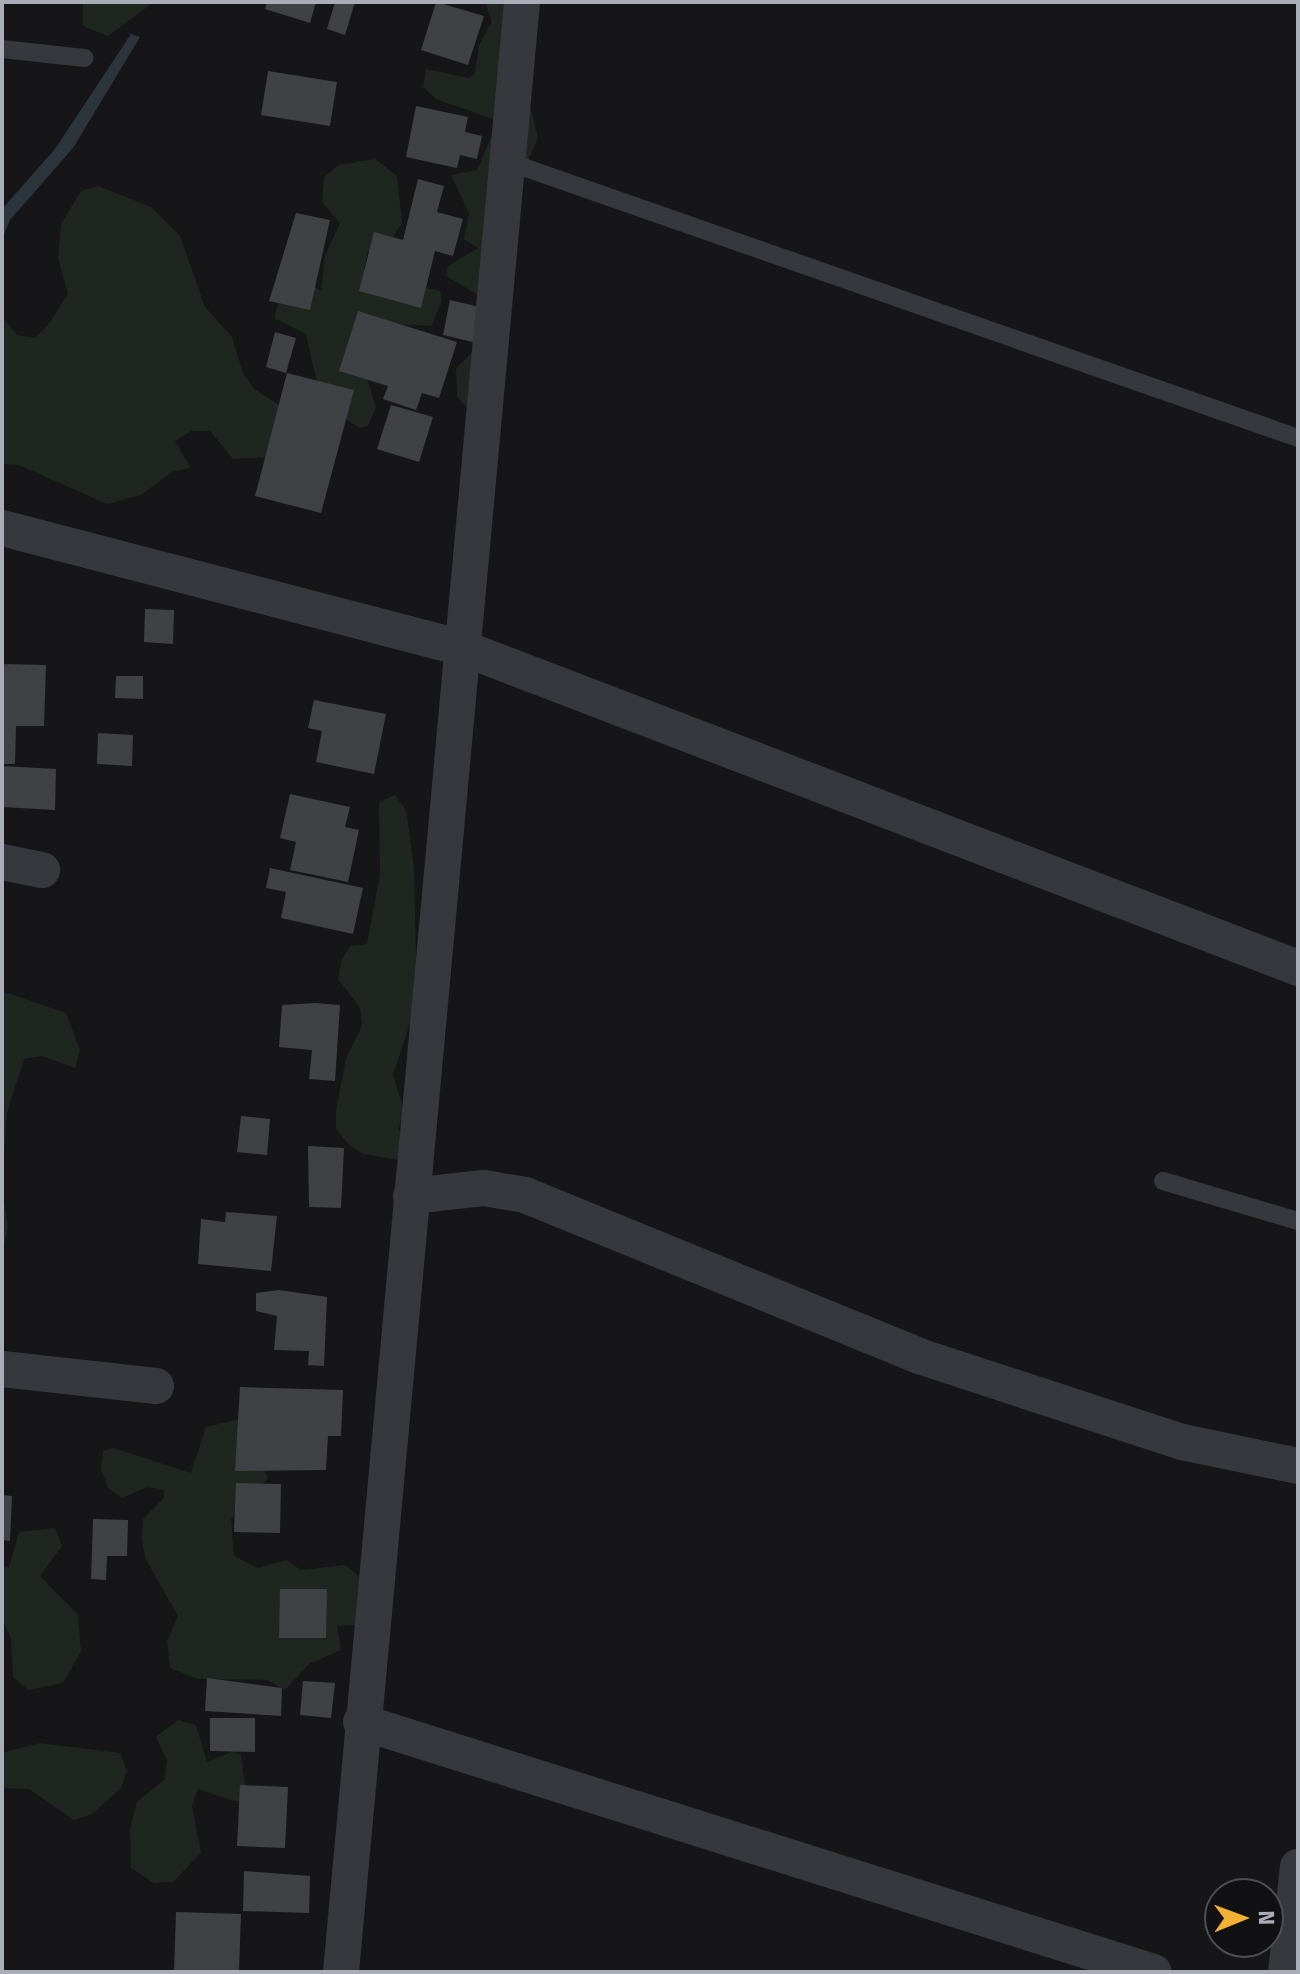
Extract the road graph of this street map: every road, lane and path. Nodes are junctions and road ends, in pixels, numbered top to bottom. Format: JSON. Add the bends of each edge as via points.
{"nodes":[{"id":1,"x":522,"y":2,"type":"edge"},
{"id":2,"x":2,"y":49,"type":"edge"},
{"id":3,"x":85,"y":58,"type":"dead end"},
{"id":4,"x":509,"y":162,"type":"junction"},
{"id":5,"x":1298,"y":438,"type":"edge"},
{"id":6,"x":2,"y":528,"type":"edge"},
{"id":7,"x":463,"y":648,"type":"junction"},
{"id":8,"x":2,"y":862,"type":"edge"},
{"id":9,"x":42,"y":870,"type":"dead end"},
{"id":10,"x":1298,"y":968,"type":"edge"},
{"id":11,"x":1163,"y":1181,"type":"dead end"},
{"id":12,"x":411,"y":1196,"type":"junction"},
{"id":13,"x":1298,"y":1221,"type":"edge"},
{"id":14,"x":2,"y":1369,"type":"edge"},
{"id":15,"x":156,"y":1386,"type":"dead end"},
{"id":16,"x":1298,"y":1466,"type":"edge"},
{"id":17,"x":361,"y":1722,"type":"junction"},
{"id":18,"x":1298,"y":1867,"type":"edge"},
{"id":19,"x":341,"y":1972,"type":"edge"},
{"id":20,"x":1154,"y":1972,"type":"edge"},
{"id":21,"x":1286,"y":1972,"type":"edge"}],
"edges":[{"from":1,"to":4,"type":"street"},
{"from":2,"to":3,"type":"lane"},
{"from":4,"to":5,"type":"lane"},
{"from":4,"to":7,"type":"street"},
{"from":6,"to":7,"type":"street"},
{"from":7,"to":10,"type":"street"},
{"from":7,"to":12,"type":"street"},
{"from":8,"to":9,"type":"street"},
{"from":11,"to":13,"type":"lane"},
{"from":12,"to":16,"type":"street","via":[[484,1188],[525,1195],[919,1356],[1182,1442]]},
{"from":12,"to":17,"type":"street"},
{"from":14,"to":15,"type":"street"},
{"from":17,"to":19,"type":"street"},
{"from":17,"to":20,"type":"street"},
{"from":18,"to":21,"type":"street"}]}
